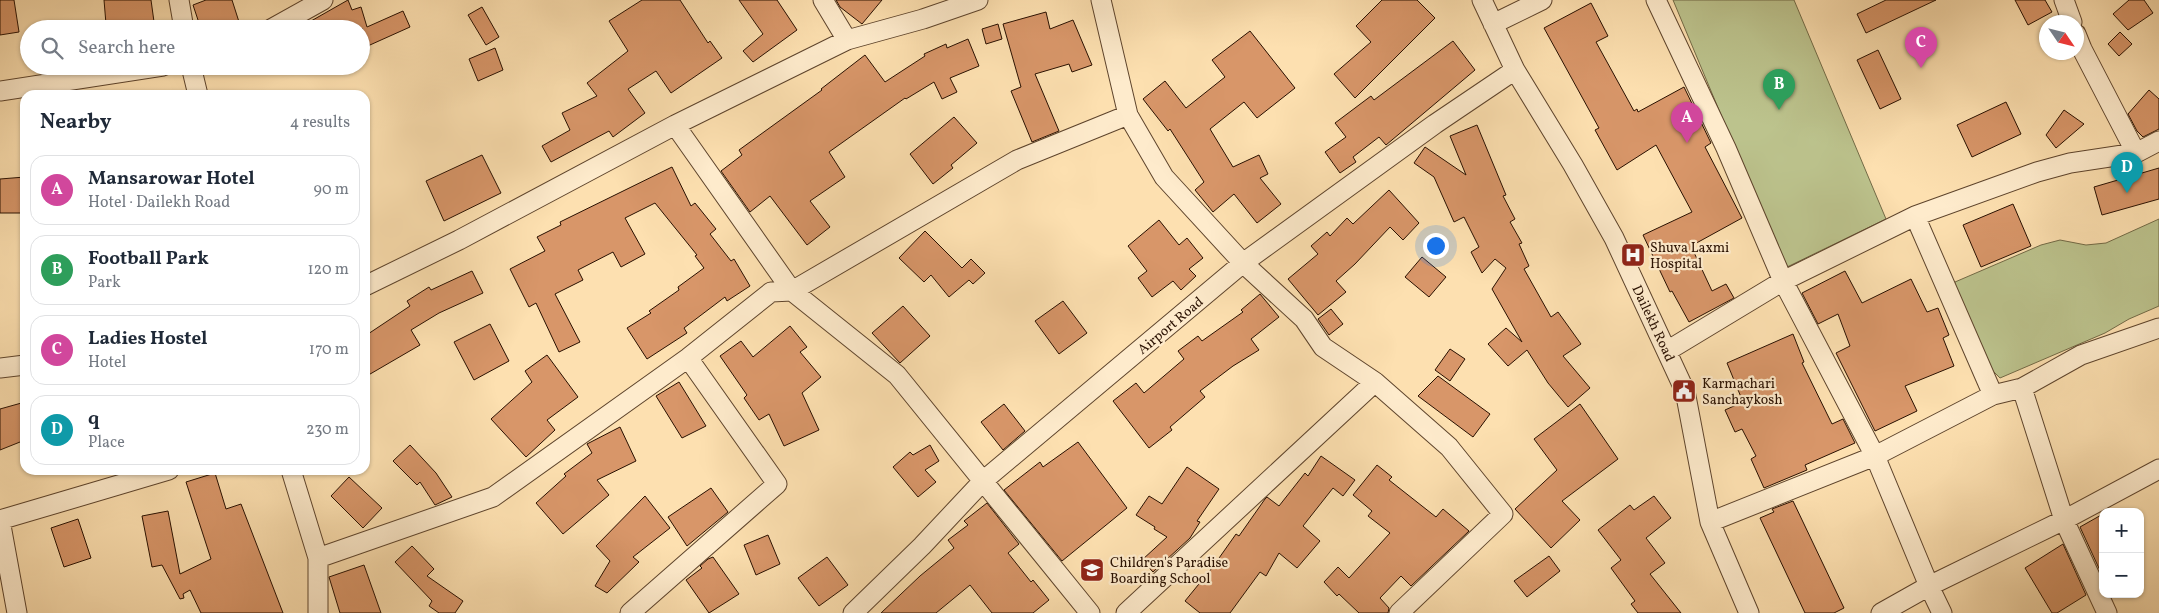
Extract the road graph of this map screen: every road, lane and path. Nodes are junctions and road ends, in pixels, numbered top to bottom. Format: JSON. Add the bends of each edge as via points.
{"nodes":[{"id":1,"x":179,"y":0,"type":"edge"},
{"id":2,"x":323,"y":0,"type":"edge"},
{"id":3,"x":824,"y":0,"type":"edge"},
{"id":4,"x":978,"y":0,"type":"edge"},
{"id":5,"x":1101,"y":0,"type":"edge"},
{"id":6,"x":1482,"y":0,"type":"edge"},
{"id":7,"x":1542,"y":0,"type":"edge"},
{"id":8,"x":1656,"y":0,"type":"edge"},
{"id":9,"x":2064,"y":0,"type":"edge"},
{"id":10,"x":2069,"y":15,"type":"edge"},
{"id":11,"x":182,"y":20,"type":"edge"},
{"id":12,"x":287,"y":20,"type":"edge"},
{"id":13,"x":1493,"y":24,"type":"junction"},
{"id":14,"x":848,"y":40,"type":"junction"},
{"id":15,"x":2084,"y":53,"type":"edge"},
{"id":16,"x":1515,"y":70,"type":"junction"},
{"id":17,"x":104,"y":75,"type":"edge"},
{"id":18,"x":193,"y":75,"type":"edge"},
{"id":19,"x":197,"y":90,"type":"edge"},
{"id":20,"x":0,"y":91,"type":"edge"},
{"id":21,"x":1128,"y":115,"type":"junction"},
{"id":22,"x":675,"y":125,"type":"junction"},
{"id":23,"x":2159,"y":141,"type":"edge"},
{"id":24,"x":2136,"y":153,"type":"junction"},
{"id":25,"x":1915,"y":216,"type":"junction"},
{"id":26,"x":1243,"y":263,"type":"junction"},
{"id":27,"x":1783,"y":281,"type":"junction"},
{"id":28,"x":370,"y":284,"type":"edge"},
{"id":29,"x":792,"y":291,"type":"junction"},
{"id":30,"x":2158,"y":331,"type":"edge"},
{"id":31,"x":1667,"y":351,"type":"junction"},
{"id":32,"x":688,"y":358,"type":"junction"},
{"id":33,"x":20,"y":366,"type":"edge"},
{"id":34,"x":0,"y":368,"type":"edge"},
{"id":35,"x":1375,"y":382,"type":"junction"},
{"id":36,"x":2022,"y":388,"type":"junction"},
{"id":37,"x":1993,"y":395,"type":"junction"},
{"id":38,"x":1875,"y":456,"type":"junction"},
{"id":39,"x":2159,"y":469,"type":"edge"},
{"id":40,"x":153,"y":475,"type":"edge"},
{"id":41,"x":293,"y":475,"type":"edge"},
{"id":42,"x":983,"y":481,"type":"junction"},
{"id":43,"x":0,"y":520,"type":"edge"},
{"id":44,"x":2064,"y":520,"type":"junction"},
{"id":45,"x":1710,"y":522,"type":"junction"},
{"id":46,"x":318,"y":558,"type":"junction"},
{"id":47,"x":1929,"y":586,"type":"junction"},
{"id":48,"x":17,"y":613,"type":"edge"},
{"id":49,"x":318,"y":613,"type":"edge"},
{"id":50,"x":630,"y":613,"type":"edge"},
{"id":51,"x":852,"y":613,"type":"edge"},
{"id":52,"x":1090,"y":613,"type":"edge"},
{"id":53,"x":1126,"y":613,"type":"edge"},
{"id":54,"x":1399,"y":613,"type":"edge"},
{"id":55,"x":1749,"y":613,"type":"edge"},
{"id":56,"x":1881,"y":613,"type":"edge"},
{"id":57,"x":1942,"y":613,"type":"edge"},
{"id":58,"x":2107,"y":613,"type":"edge"}],
"edges":[{"from":1,"to":11,"type":"street"},
{"from":2,"to":12,"type":"street"},
{"from":3,"to":14,"type":"street"},
{"from":4,"to":14,"type":"street","via":[[924,20]]},
{"from":5,"to":21,"type":"street"},
{"from":6,"to":13,"type":"street","name":"Dailekh Road"},
{"from":7,"to":13,"type":"street"},
{"from":8,"to":27,"type":"street","via":[[1726,148]]},
{"from":9,"to":10,"type":"street"},
{"from":13,"to":16,"type":"street","name":"Dailekh Road"},
{"from":14,"to":22,"type":"street"},
{"from":15,"to":24,"type":"street"},
{"from":16,"to":26,"type":"street","name":"Airport Road"},
{"from":16,"to":31,"type":"street","name":"Dailekh Road","via":[[1614,238]]},
{"from":17,"to":20,"type":"street"},
{"from":18,"to":19,"type":"street"},
{"from":21,"to":26,"type":"street","via":[[1164,177]]},
{"from":21,"to":29,"type":"street","via":[[1017,160]]},
{"from":22,"to":28,"type":"street","via":[[460,240]]},
{"from":22,"to":29,"type":"street"},
{"from":23,"to":24,"type":"street"},
{"from":24,"to":25,"type":"street","via":[[2070,163],[2037,172]]},
{"from":25,"to":27,"type":"street"},
{"from":25,"to":37,"type":"street"},
{"from":26,"to":35,"type":"street","via":[[1304,319],[1323,347]]},
{"from":26,"to":42,"type":"street","name":"Airport Road"},
{"from":27,"to":31,"type":"street"},
{"from":27,"to":38,"type":"street"},
{"from":29,"to":32,"type":"street","via":[[771,292]]},
{"from":29,"to":42,"type":"street","via":[[897,375]]},
{"from":30,"to":36,"type":"street","via":[[2081,355]]},
{"from":31,"to":45,"type":"street","name":"Dailekh Road","via":[[1684,390]]},
{"from":32,"to":46,"type":"street","via":[[493,497]]},
{"from":32,"to":50,"type":"street","via":[[777,484]]},
{"from":33,"to":34,"type":"street"},
{"from":35,"to":53,"type":"street"},
{"from":35,"to":54,"type":"street","via":[[1449,447],[1503,514]]},
{"from":36,"to":37,"type":"street"},
{"from":36,"to":44,"type":"street"},
{"from":37,"to":38,"type":"street"},
{"from":38,"to":45,"type":"street"},
{"from":38,"to":47,"type":"street"},
{"from":39,"to":44,"type":"street"},
{"from":40,"to":43,"type":"street"},
{"from":41,"to":46,"type":"street"},
{"from":42,"to":51,"type":"street","name":"Airport Road"},
{"from":42,"to":52,"type":"street"},
{"from":43,"to":48,"type":"street"},
{"from":44,"to":47,"type":"street"},
{"from":44,"to":58,"type":"street"},
{"from":45,"to":55,"type":"street","name":"Dailekh Road"},
{"from":46,"to":49,"type":"street"},
{"from":47,"to":56,"type":"street"},
{"from":47,"to":57,"type":"street"}]}
